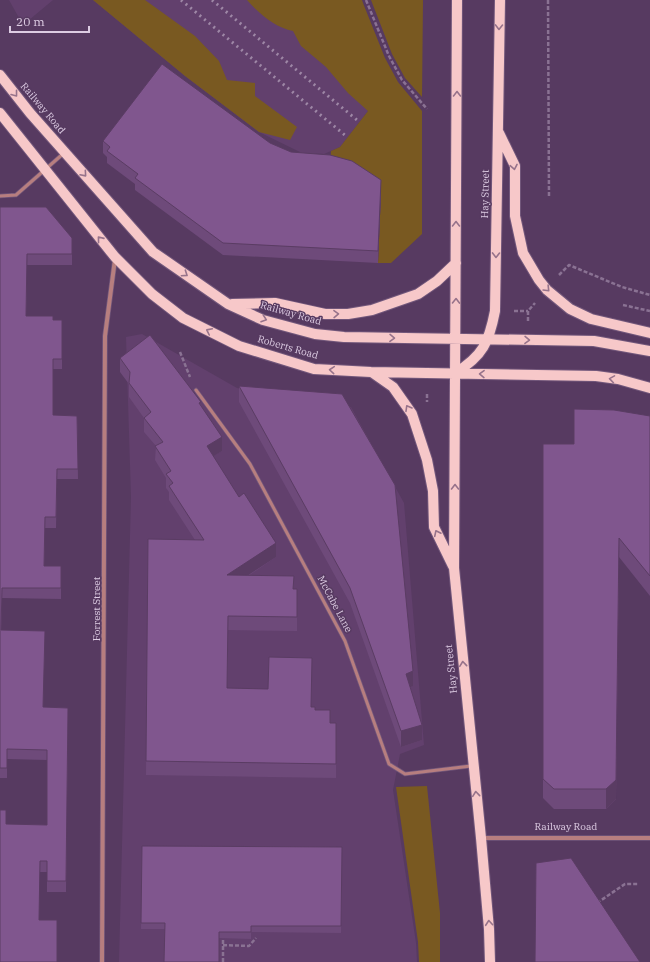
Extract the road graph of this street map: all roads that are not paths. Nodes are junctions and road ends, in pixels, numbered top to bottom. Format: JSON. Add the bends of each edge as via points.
{"nodes":[{"id":1,"x":457,"y":0,"type":"edge"},
{"id":2,"x":500,"y":0,"type":"edge"},
{"id":3,"x":0,"y":74,"type":"edge"},
{"id":4,"x":0,"y":113,"type":"edge"},
{"id":5,"x":499,"y":132,"type":"junction"},
{"id":6,"x":65,"y":152,"type":"junction"},
{"id":7,"x":46,"y":170,"type":"junction"},
{"id":8,"x":0,"y":196,"type":"edge"},
{"id":9,"x":115,"y":257,"type":"junction"},
{"id":10,"x":456,"y":263,"type":"junction"},
{"id":11,"x":228,"y":304,"type":"junction"},
{"id":12,"x":650,"y":333,"type":"edge"},
{"id":13,"x":456,"y":339,"type":"junction"},
{"id":14,"x":488,"y":339,"type":"junction"},
{"id":15,"x":650,"y":351,"type":"edge"},
{"id":16,"x":371,"y":372,"type":"junction"},
{"id":17,"x":455,"y":373,"type":"junction"},
{"id":18,"x":650,"y":388,"type":"edge"},
{"id":19,"x":196,"y":390,"type":"road end"},
{"id":20,"x":454,"y":568,"type":"junction"},
{"id":21,"x":473,"y":766,"type":"junction"},
{"id":22,"x":482,"y":838,"type":"junction"},
{"id":23,"x":650,"y":838,"type":"edge"},
{"id":24,"x":102,"y":962,"type":"edge"},
{"id":25,"x":490,"y":962,"type":"edge"}],
"edges":[{"from":10,"to":1,"type":"main road","name":"Hay Street","one_way":true},
{"from":2,"to":5,"type":"main road","name":"Hay Street","one_way":true},
{"from":3,"to":6,"type":"main road","name":"Railway Road","one_way":true},
{"from":4,"to":7,"type":"main road","name":"Roberts Road"},
{"from":5,"to":12,"type":"main road","one_way":true,"via":[[515,166],[515,216],[523,253],[539,280],[570,309],[591,319]]},
{"from":5,"to":14,"type":"main road","name":"Hay Street","one_way":true,"via":[[495,311]]},
{"from":6,"to":7,"type":"lane"},
{"from":6,"to":11,"type":"main road","name":"Railway Road","one_way":true,"via":[[153,252]]},
{"from":7,"to":8,"type":"lane","via":[[16,195]]},
{"from":9,"to":7,"type":"main road","name":"Roberts Road","one_way":true},
{"from":16,"to":9,"type":"main road","name":"Roberts Road","one_way":true,"via":[[314,368],[239,346],[183,318],[152,294]]},
{"from":9,"to":24,"type":"street","name":"Forrest Street","via":[[105,336]]},
{"from":11,"to":10,"type":"main road","one_way":true,"via":[[275,303],[325,314],[372,310],[418,294]]},
{"from":13,"to":10,"type":"main road","name":"Hay Street","one_way":true},
{"from":11,"to":13,"type":"main road","name":"Railway Road","one_way":true,"via":[[263,320],[315,334],[364,338]]},
{"from":13,"to":14,"type":"main road","name":"Railway Road"},
{"from":13,"to":17,"type":"main road","name":"Hay Street"},
{"from":14,"to":15,"type":"main road","name":"Railway Road","one_way":true,"via":[[594,341]]},
{"from":14,"to":17,"type":"main road","name":"Hay Street","via":[[476,358]]},
{"from":16,"to":17,"type":"main road","name":"Roberts Road"},
{"from":20,"to":16,"type":"main road","one_way":true,"via":[[434,527],[434,490],[412,414],[393,387]]},
{"from":18,"to":17,"type":"main road","name":"Roberts Road","one_way":true,"via":[[596,376]]},
{"from":20,"to":17,"type":"main road","name":"Hay Street","one_way":true},
{"from":19,"to":21,"type":"lane","name":"McCabe Lane","via":[[250,464],[345,642],[389,764],[405,774]]},
{"from":21,"to":20,"type":"main road","name":"Hay Street","one_way":true},
{"from":22,"to":21,"type":"main road","name":"Hay Street","one_way":true},
{"from":22,"to":23,"type":"street","name":"Railway Road"},
{"from":25,"to":22,"type":"main road","name":"Hay Street","one_way":true}]}
